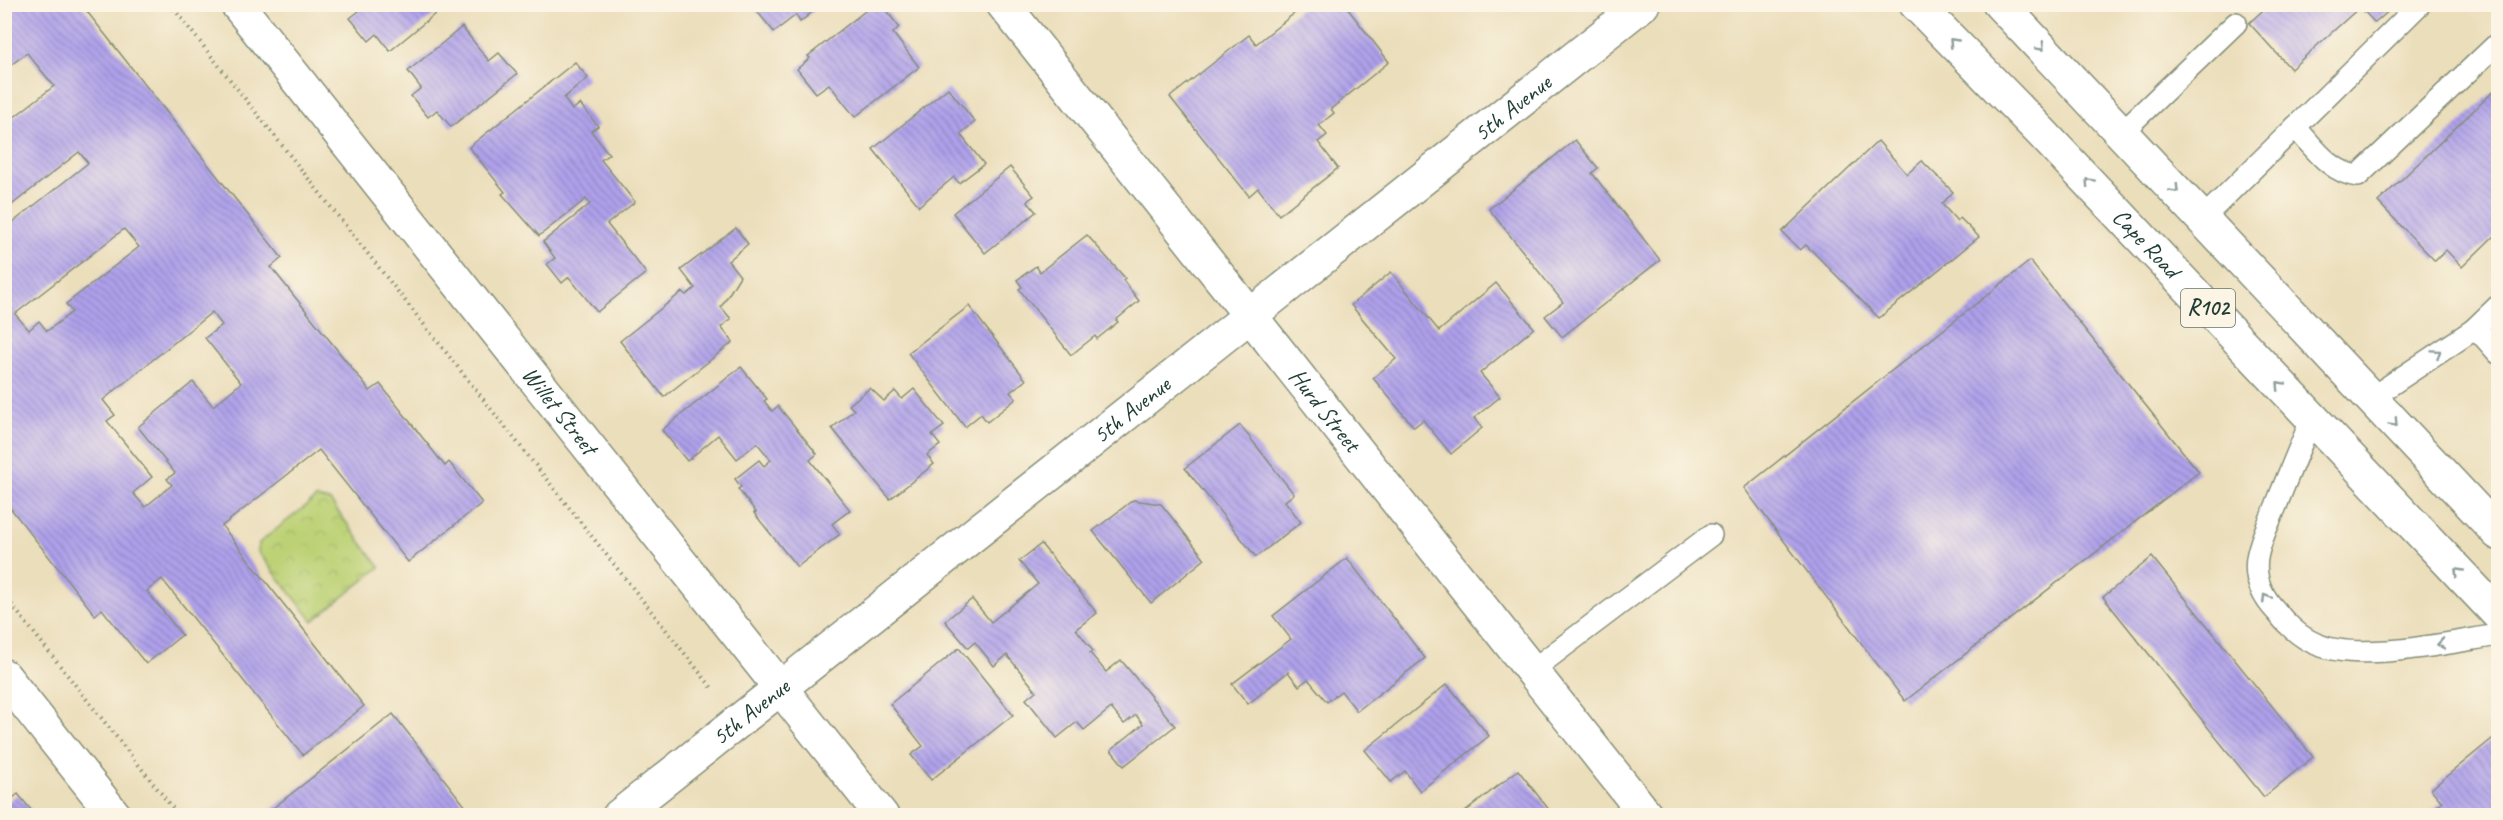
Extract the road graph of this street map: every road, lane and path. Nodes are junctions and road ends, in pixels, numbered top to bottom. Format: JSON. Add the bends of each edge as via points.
{"nodes":[{"id":1,"x":170,"y":4,"type":"edge"},
{"id":2,"x":237,"y":4,"type":"edge"},
{"id":3,"x":1003,"y":4,"type":"edge"},
{"id":4,"x":1643,"y":4,"type":"edge"},
{"id":5,"x":1916,"y":4,"type":"edge"},
{"id":6,"x":2000,"y":4,"type":"edge"},
{"id":7,"x":2420,"y":4,"type":"edge"},
{"id":8,"x":2236,"y":23,"type":"dead end"},
{"id":9,"x":2499,"y":43,"type":"edge"},
{"id":10,"x":2295,"y":127,"type":"junction"},
{"id":11,"x":2121,"y":133,"type":"junction"},
{"id":12,"x":2203,"y":218,"type":"junction"},
{"id":13,"x":2499,"y":306,"type":"edge"},
{"id":14,"x":1251,"y":317,"type":"junction"},
{"id":15,"x":2473,"y":330,"type":"junction"},
{"id":16,"x":2499,"y":352,"type":"edge"},
{"id":17,"x":2372,"y":398,"type":"junction"},
{"id":18,"x":2312,"y":418,"type":"junction"},
{"id":19,"x":2499,"y":533,"type":"edge"},
{"id":20,"x":1712,"y":535,"type":"dead end"},
{"id":21,"x":4,"y":595,"type":"edge"},
{"id":22,"x":2499,"y":614,"type":"edge"},
{"id":23,"x":2499,"y":635,"type":"edge"},
{"id":24,"x":1531,"y":671,"type":"junction"},
{"id":25,"x":4,"y":676,"type":"edge"},
{"id":26,"x":712,"y":688,"type":"dead end"},
{"id":27,"x":781,"y":688,"type":"junction"},
{"id":28,"x":115,"y":816,"type":"edge"},
{"id":29,"x":178,"y":816,"type":"edge"},
{"id":30,"x":619,"y":816,"type":"edge"},
{"id":31,"x":882,"y":816,"type":"edge"},
{"id":32,"x":1647,"y":816,"type":"edge"}],
"edges":[{"from":1,"to":26,"type":"path"},
{"from":2,"to":27,"type":"street","name":"Willet Street"},
{"from":3,"to":14,"type":"street","name":"Hurd Street"},
{"from":4,"to":14,"type":"street","name":"5th Avenue"},
{"from":18,"to":5,"type":"street","name":"Cape Road","number":"R102","one_way":true},
{"from":6,"to":11,"type":"street","number":"R102","one_way":true},
{"from":7,"to":10,"type":"lane"},
{"from":8,"to":11,"type":"lane"},
{"from":9,"to":10,"type":"lane","via":[[2358,176],[2333,167]]},
{"from":10,"to":12,"type":"lane"},
{"from":11,"to":12,"type":"street","number":"R102","one_way":true},
{"from":12,"to":17,"type":"street","number":"R102"},
{"from":13,"to":15,"type":"lane"},
{"from":14,"to":24,"type":"street","name":"Hurd Street"},
{"from":14,"to":27,"type":"street","name":"5th Avenue"},
{"from":15,"to":16,"type":"lane"},
{"from":17,"to":15,"type":"lane","one_way":true},
{"from":17,"to":19,"type":"street","number":"R102","one_way":true},
{"from":22,"to":18,"type":"street","name":"Cape Road","number":"R102","one_way":true},
{"from":23,"to":18,"type":"lane","one_way":true,"via":[[2378,651],[2341,651],[2314,643],[2283,620],[2258,584],[2257,559]]},
{"from":20,"to":24,"type":"lane"},
{"from":21,"to":29,"type":"path"},
{"from":24,"to":32,"type":"street","name":"Hurd Street"},
{"from":25,"to":28,"type":"street"},
{"from":27,"to":30,"type":"street","name":"5th Avenue"},
{"from":27,"to":31,"type":"street","name":"Willet Street"}]}
